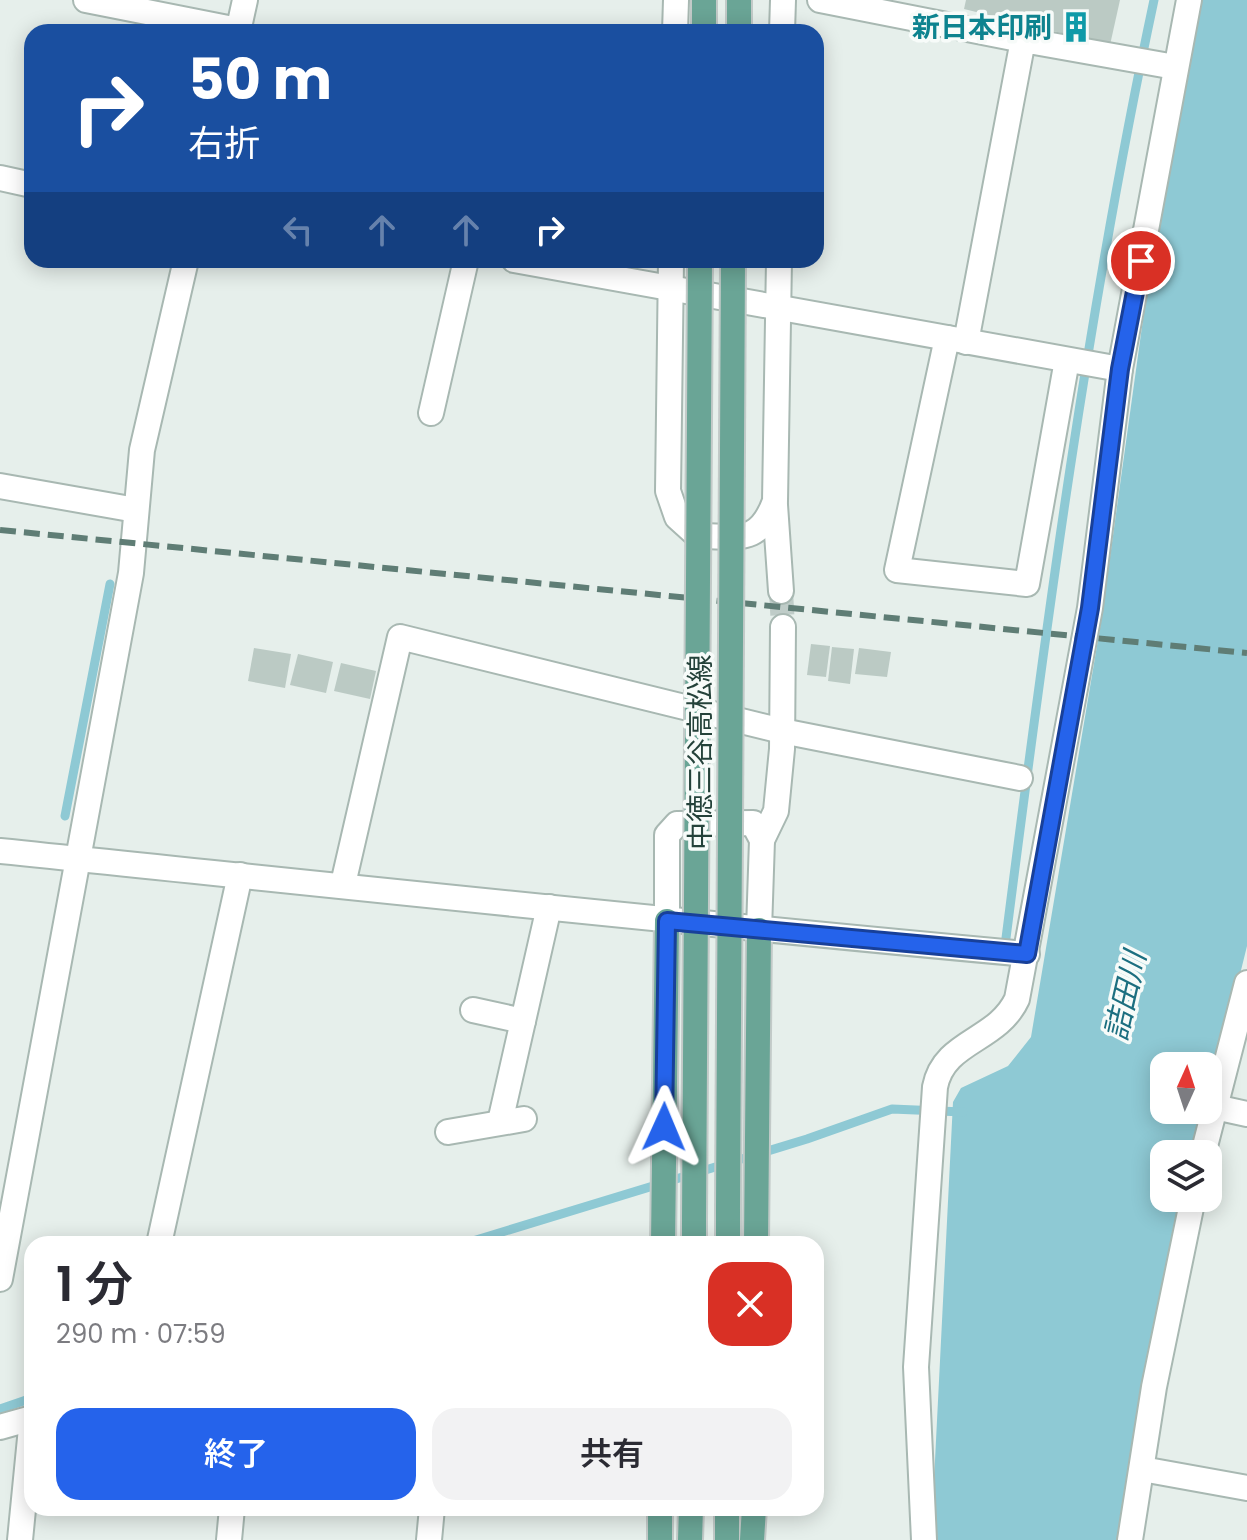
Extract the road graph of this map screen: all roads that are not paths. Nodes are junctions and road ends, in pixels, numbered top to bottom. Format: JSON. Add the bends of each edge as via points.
{"nodes":[{"id":1,"x":86,"y":0,"type":"edge"},
{"id":2,"x":245,"y":0,"type":"edge"},
{"id":3,"x":676,"y":0,"type":"edge"},
{"id":4,"x":704,"y":0,"type":"edge"},
{"id":5,"x":739,"y":0,"type":"edge"},
{"id":6,"x":783,"y":0,"type":"edge"},
{"id":7,"x":820,"y":0,"type":"edge"},
{"id":8,"x":1189,"y":0,"type":"edge"},
{"id":9,"x":204,"y":24,"type":"edge"},
{"id":10,"x":240,"y":24,"type":"edge"},
{"id":11,"x":675,"y":24,"type":"edge"},
{"id":12,"x":704,"y":24,"type":"edge"},
{"id":13,"x":739,"y":24,"type":"edge"},
{"id":14,"x":782,"y":24,"type":"edge"},
{"id":15,"x":1023,"y":40,"type":"junction"},
{"id":16,"x":1175,"y":67,"type":"junction"},
{"id":17,"x":0,"y":178,"type":"edge"},
{"id":18,"x":24,"y":183,"type":"edge"},
{"id":19,"x":184,"y":268,"type":"edge"},
{"id":20,"x":464,"y":268,"type":"edge"},
{"id":21,"x":559,"y":268,"type":"edge"},
{"id":22,"x":671,"y":268,"type":"edge"},
{"id":23,"x":700,"y":268,"type":"edge"},
{"id":24,"x":733,"y":268,"type":"edge"},
{"id":25,"x":779,"y":268,"type":"edge"},
{"id":26,"x":670,"y":288,"type":"junction"},
{"id":27,"x":778,"y":309,"type":"junction"},
{"id":28,"x":956,"y":340,"type":"junction"},
{"id":29,"x":1067,"y":360,"type":"junction"},
{"id":30,"x":1120,"y":369,"type":"junction"},
{"id":31,"x":431,"y":413,"type":"dead end"},
{"id":32,"x":0,"y":486,"type":"edge"},
{"id":33,"x":775,"y":501,"type":"junction"},
{"id":34,"x":136,"y":510,"type":"junction"},
{"id":35,"x":781,"y":591,"type":"tunnel mouth"},
{"id":36,"x":783,"y":627,"type":"tunnel mouth"},
{"id":37,"x":782,"y":731,"type":"junction"},
{"id":38,"x":1020,"y":778,"type":"dead end"},
{"id":39,"x":762,"y":840,"type":"junction"},
{"id":40,"x":0,"y":851,"type":"edge"},
{"id":41,"x":80,"y":859,"type":"junction"},
{"id":42,"x":240,"y":875,"type":"junction"},
{"id":43,"x":343,"y":884,"type":"junction"},
{"id":44,"x":549,"y":907,"type":"junction"},
{"id":45,"x":667,"y":921,"type":"junction"},
{"id":46,"x":759,"y":930,"type":"junction"},
{"id":47,"x":1027,"y":954,"type":"junction"},
{"id":48,"x":1247,"y":983,"type":"edge"},
{"id":49,"x":473,"y":1010,"type":"dead end"},
{"id":50,"x":523,"y":1021,"type":"junction"},
{"id":51,"x":1222,"y":1080,"type":"edge"},
{"id":52,"x":1222,"y":1109,"type":"edge"},
{"id":53,"x":1247,"y":1114,"type":"edge"},
{"id":54,"x":448,"y":1132,"type":"dead end"},
{"id":55,"x":1190,"y":1212,"type":"edge"},
{"id":56,"x":694,"y":1232,"type":"edge"},
{"id":57,"x":161,"y":1236,"type":"edge"},
{"id":58,"x":663,"y":1236,"type":"edge"},
{"id":59,"x":728,"y":1236,"type":"edge"},
{"id":60,"x":756,"y":1236,"type":"edge"},
{"id":61,"x":0,"y":1279,"type":"edge"},
{"id":62,"x":24,"y":1420,"type":"edge"},
{"id":63,"x":0,"y":1427,"type":"edge"},
{"id":64,"x":1142,"y":1469,"type":"junction"},
{"id":65,"x":1247,"y":1488,"type":"edge"},
{"id":66,"x":24,"y":1499,"type":"edge"},
{"id":67,"x":231,"y":1516,"type":"edge"},
{"id":68,"x":431,"y":1516,"type":"edge"},
{"id":69,"x":660,"y":1516,"type":"edge"},
{"id":70,"x":691,"y":1516,"type":"edge"},
{"id":71,"x":727,"y":1516,"type":"edge"},
{"id":72,"x":754,"y":1516,"type":"edge"},
{"id":73,"x":20,"y":1540,"type":"edge"},
{"id":74,"x":229,"y":1540,"type":"edge"},
{"id":75,"x":429,"y":1540,"type":"edge"},
{"id":76,"x":660,"y":1540,"type":"edge"},
{"id":77,"x":690,"y":1540,"type":"edge"},
{"id":78,"x":727,"y":1540,"type":"edge"},
{"id":79,"x":752,"y":1540,"type":"edge"},
{"id":80,"x":924,"y":1540,"type":"edge"},
{"id":81,"x":1130,"y":1540,"type":"edge"}],
"edges":[{"from":1,"to":9,"type":"street"},
{"from":2,"to":10,"type":"street"},
{"from":3,"to":11,"type":"street"},
{"from":4,"to":12,"type":"main road"},
{"from":5,"to":13,"type":"main road"},
{"from":6,"to":14,"type":"street"},
{"from":7,"to":15,"type":"street"},
{"from":8,"to":16,"type":"street"},
{"from":15,"to":16,"type":"street"},
{"from":15,"to":28,"type":"street"},
{"from":16,"to":30,"type":"street"},
{"from":17,"to":18,"type":"street"},
{"from":19,"to":34,"type":"street","via":[[142,450]]},
{"from":20,"to":31,"type":"street"},
{"from":21,"to":26,"type":"street"},
{"from":22,"to":26,"type":"street"},
{"from":23,"to":56,"type":"main road","name":"中徳三谷高松線","bridge":true},
{"from":24,"to":59,"type":"main road","name":"中徳三谷高松線","bridge":true},
{"from":25,"to":27,"type":"street"},
{"from":26,"to":27,"type":"street"},
{"from":26,"to":33,"type":"street","via":[[668,491],[677,517],[698,536],[751,536],[767,524]]},
{"from":27,"to":28,"type":"street"},
{"from":27,"to":33,"type":"street"},
{"from":28,"to":29,"type":"street"},
{"from":28,"to":29,"type":"street","via":[[897,570],[1027,584]]},
{"from":29,"to":30,"type":"street"},
{"from":30,"to":47,"type":"street","via":[[1090,608]]},
{"from":32,"to":34,"type":"street"},
{"from":33,"to":35,"type":"street"},
{"from":34,"to":41,"type":"street","via":[[131,573]]},
{"from":36,"to":37,"type":"street"},
{"from":37,"to":38,"type":"street"},
{"from":37,"to":39,"type":"street","via":[[776,811]]},
{"from":37,"to":43,"type":"street","via":[[400,637]]},
{"from":39,"to":45,"type":"street","via":[[753,823],[677,824],[667,835]]},
{"from":39,"to":46,"type":"street"},
{"from":40,"to":41,"type":"street"},
{"from":41,"to":42,"type":"street"},
{"from":41,"to":61,"type":"street"},
{"from":42,"to":43,"type":"street"},
{"from":42,"to":57,"type":"street"},
{"from":43,"to":44,"type":"street"},
{"from":44,"to":45,"type":"street"},
{"from":44,"to":50,"type":"street"},
{"from":45,"to":46,"type":"street"},
{"from":45,"to":58,"type":"main road"},
{"from":46,"to":47,"type":"street"},
{"from":46,"to":60,"type":"main road"},
{"from":47,"to":80,"type":"street","via":[[1008,1017],[948,1056],[935,1087],[916,1367]]},
{"from":48,"to":51,"type":"street"},
{"from":49,"to":50,"type":"street"},
{"from":50,"to":54,"type":"street","via":[[512,1121]]},
{"from":52,"to":53,"type":"street"},
{"from":55,"to":64,"type":"street"},
{"from":62,"to":63,"type":"street"},
{"from":64,"to":65,"type":"street"},
{"from":64,"to":81,"type":"street"},
{"from":66,"to":73,"type":"street"},
{"from":67,"to":74,"type":"street"},
{"from":68,"to":75,"type":"street"},
{"from":69,"to":76,"type":"main road"},
{"from":70,"to":77,"type":"main road"},
{"from":71,"to":78,"type":"main road"},
{"from":72,"to":79,"type":"main road"}]}
